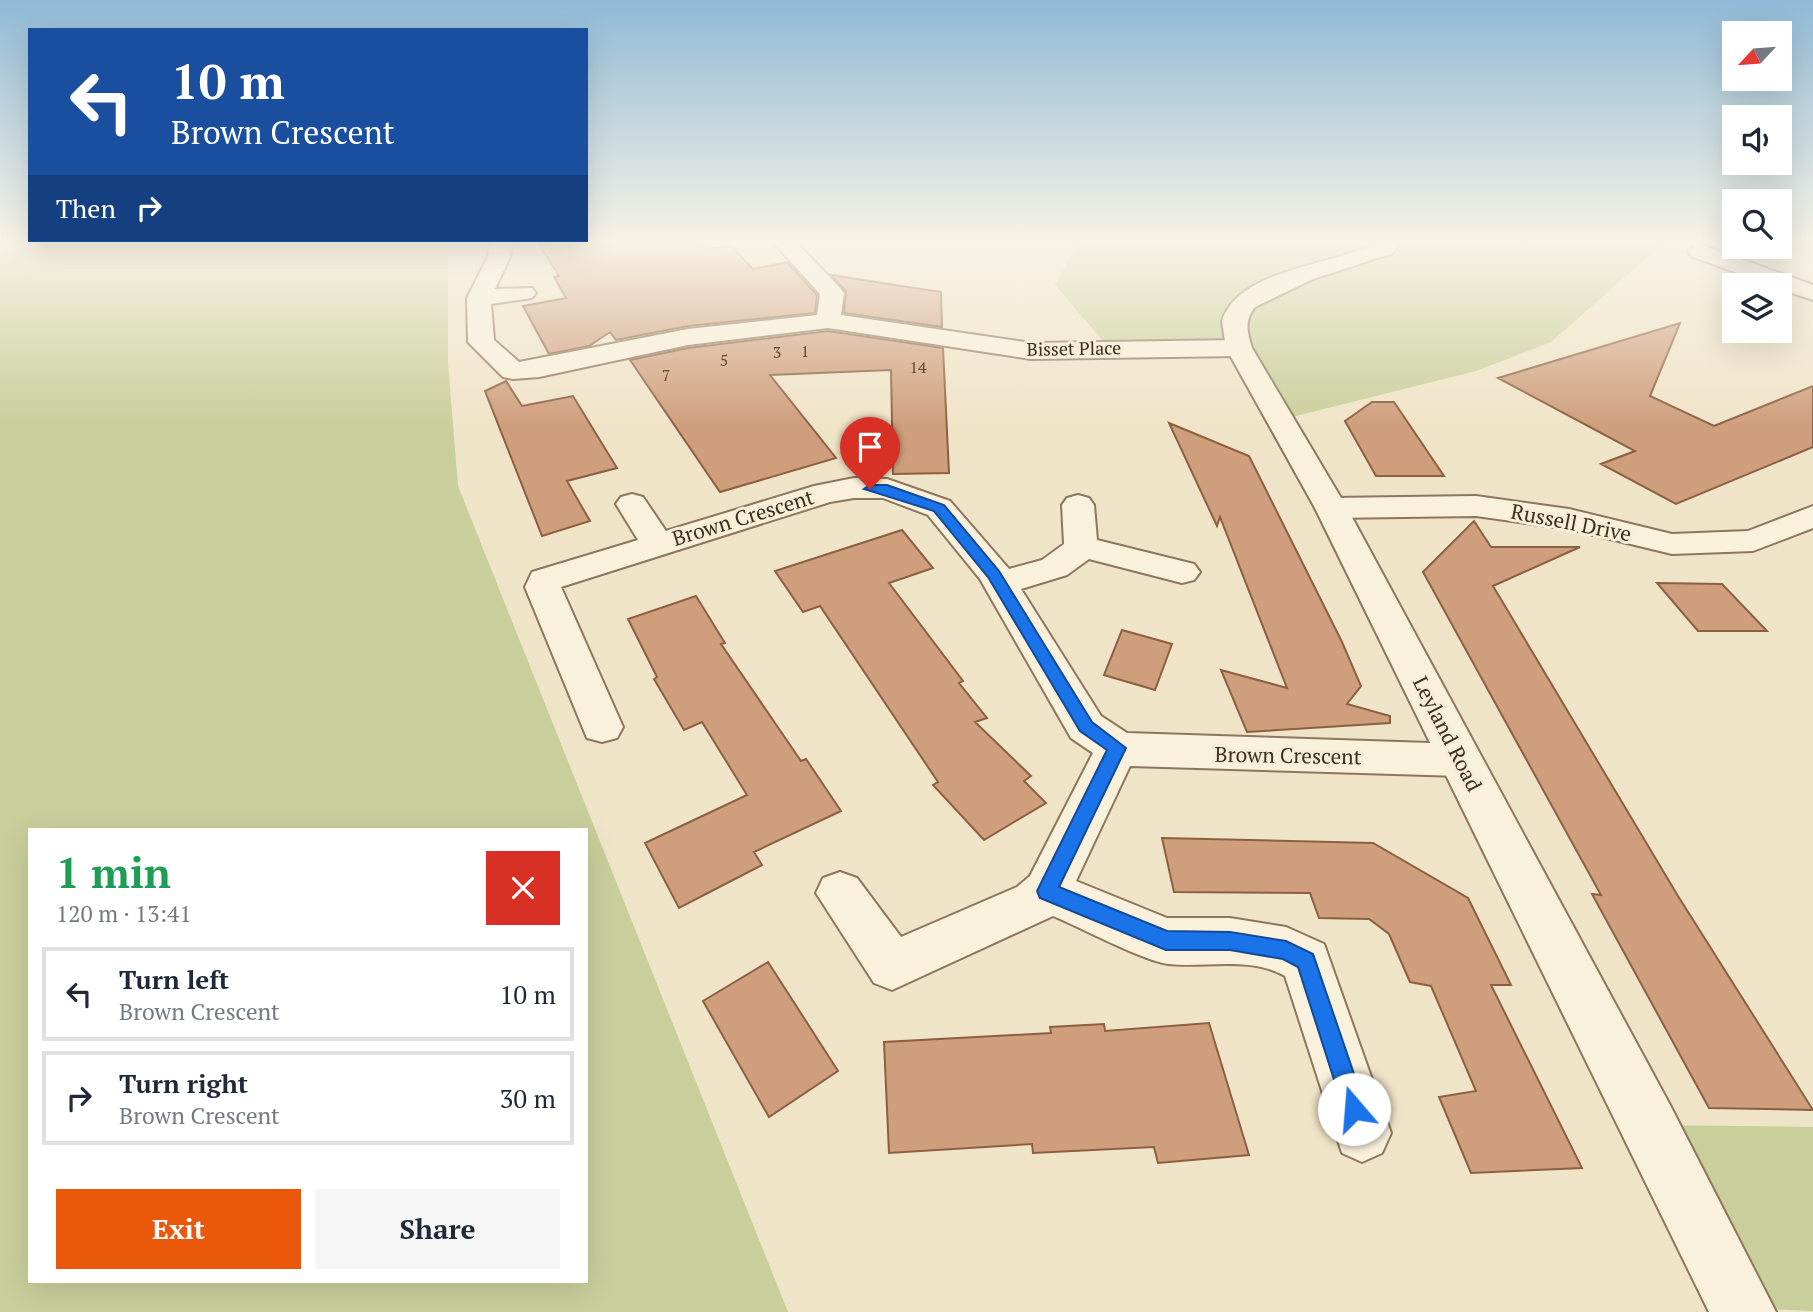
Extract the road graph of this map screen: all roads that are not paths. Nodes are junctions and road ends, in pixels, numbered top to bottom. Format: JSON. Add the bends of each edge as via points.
{"nodes":[{"id":1,"x":479,"y":302,"type":"edge"},
{"id":2,"x":831,"y":302,"type":"edge"},
{"id":3,"x":1246,"y":302,"type":"edge"},
{"id":4,"x":828,"y":321,"type":"junction"},
{"id":5,"x":1239,"y":348,"type":"junction"},
{"id":6,"x":632,"y":504,"type":"dead end"},
{"id":7,"x":1078,"y":505,"type":"dead end"},
{"id":8,"x":1332,"y":508,"type":"junction"},
{"id":9,"x":1810,"y":520,"type":"edge"},
{"id":10,"x":656,"y":544,"type":"junction"},
{"id":11,"x":1081,"y":546,"type":"junction"},
{"id":12,"x":1182,"y":572,"type":"dead end"},
{"id":13,"x":999,"y":583,"type":"junction"},
{"id":14,"x":601,"y":727,"type":"dead end"},
{"id":15,"x":1117,"y":748,"type":"junction"},
{"id":16,"x":1460,"y":760,"type":"junction"},
{"id":17,"x":1047,"y":891,"type":"junction"},
{"id":18,"x":840,"y":893,"type":"dead end"},
{"id":19,"x":1362,"y":1133,"type":"dead end"},
{"id":20,"x":1743,"y":1312,"type":"edge"}],
"edges":[{"from":1,"to":4,"type":"street","name":"Bisset Place","via":[[481,342],[513,371],[688,337]]},
{"from":2,"to":4,"type":"street"},
{"from":3,"to":5,"type":"street","name":"Leyland Road","via":[[1233,329]]},
{"from":4,"to":5,"type":"street","name":"Bisset Place","via":[[1031,351]]},
{"from":5,"to":8,"type":"street","name":"Leyland Road"},
{"from":6,"to":10,"type":"street","name":"Brown Crescent"},
{"from":7,"to":11,"type":"street"},
{"from":8,"to":9,"type":"street","name":"Russell Drive","via":[[1476,506],[1569,519],[1672,544],[1753,541]]},
{"from":8,"to":16,"type":"street","name":"Leyland Road"},
{"from":10,"to":13,"type":"street","name":"Brown Crescent","via":[[825,493],[887,489],[939,508]]},
{"from":10,"to":14,"type":"street","name":"Brown Crescent","via":[[545,580],[543,587]]},
{"from":11,"to":12,"type":"street"},
{"from":11,"to":13,"type":"street","via":[[1054,570]]},
{"from":13,"to":15,"type":"street","name":"Brown Crescent","via":[[1086,727]]},
{"from":15,"to":16,"type":"street","name":"Brown Crescent"},
{"from":15,"to":17,"type":"street"},
{"from":16,"to":20,"type":"street","name":"Leyland Road"},
{"from":17,"to":18,"type":"street","via":[[1034,902],[892,965]]},
{"from":17,"to":19,"type":"street","via":[[1166,941],[1230,941],[1286,950],[1306,961]]}]}
